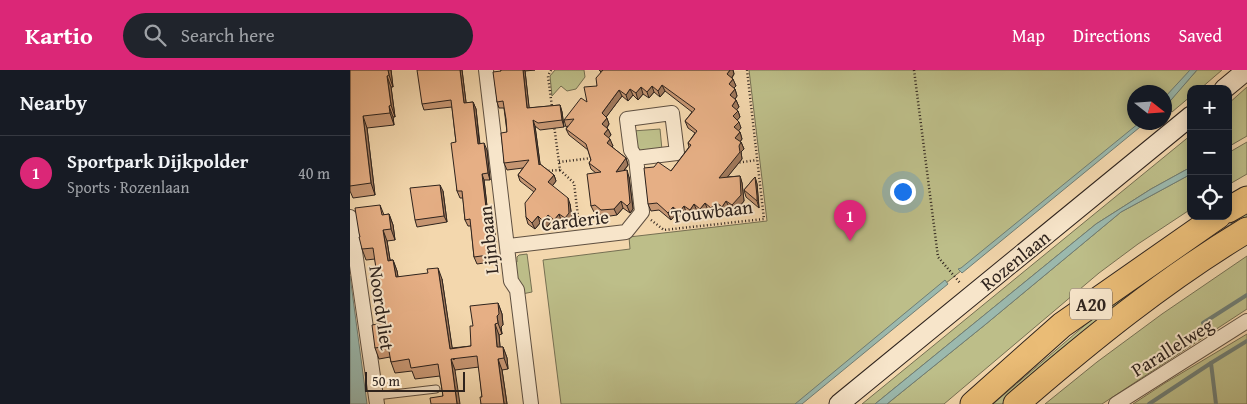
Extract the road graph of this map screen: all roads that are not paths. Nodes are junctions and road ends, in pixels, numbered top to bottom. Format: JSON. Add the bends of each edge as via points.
{"nodes":[{"id":1,"x":486,"y":70,"type":"edge"},
{"id":2,"x":1247,"y":70,"type":"edge"},
{"id":3,"x":1229,"y":85,"type":"edge"},
{"id":4,"x":1187,"y":119,"type":"edge"},
{"id":5,"x":636,"y":158,"type":"dead end"},
{"id":6,"x":1247,"y":199,"type":"edge"},
{"id":7,"x":1232,"y":208,"type":"edge"},
{"id":8,"x":350,"y":217,"type":"edge"},
{"id":9,"x":1212,"y":220,"type":"edge"},
{"id":10,"x":1247,"y":230,"type":"edge"},
{"id":11,"x":508,"y":246,"type":"junction"},
{"id":12,"x":1247,"y":321,"type":"edge"},
{"id":13,"x":436,"y":389,"type":"dead end"},
{"id":14,"x":377,"y":400,"type":"edge"},
{"id":15,"x":531,"y":404,"type":"edge"},
{"id":16,"x":838,"y":404,"type":"edge"},
{"id":17,"x":973,"y":404,"type":"edge"},
{"id":18,"x":1016,"y":404,"type":"edge"},
{"id":19,"x":1116,"y":404,"type":"edge"}],
"edges":[{"from":1,"to":11,"type":"street","name":"Lijnbaan"},
{"from":2,"to":3,"type":"street"},
{"from":4,"to":16,"type":"street","name":"Rozenlaan"},
{"from":5,"to":11,"type":"street","name":"Carderie","via":[[642,212],[626,232]]},
{"from":6,"to":7,"type":"highway"},
{"from":8,"to":14,"type":"street","name":"Noordvliet"},
{"from":9,"to":17,"type":"highway","number":"A20","via":[[1062,325]]},
{"from":10,"to":18,"type":"highway","number":"A20","via":[[1155,292],[1079,350]]},
{"from":11,"to":15,"type":"street","name":"Lijnbaan","via":[[511,281],[517,290]]},
{"from":12,"to":19,"type":"street","name":"Parallelweg"},
{"from":13,"to":14,"type":"lane"}]}
